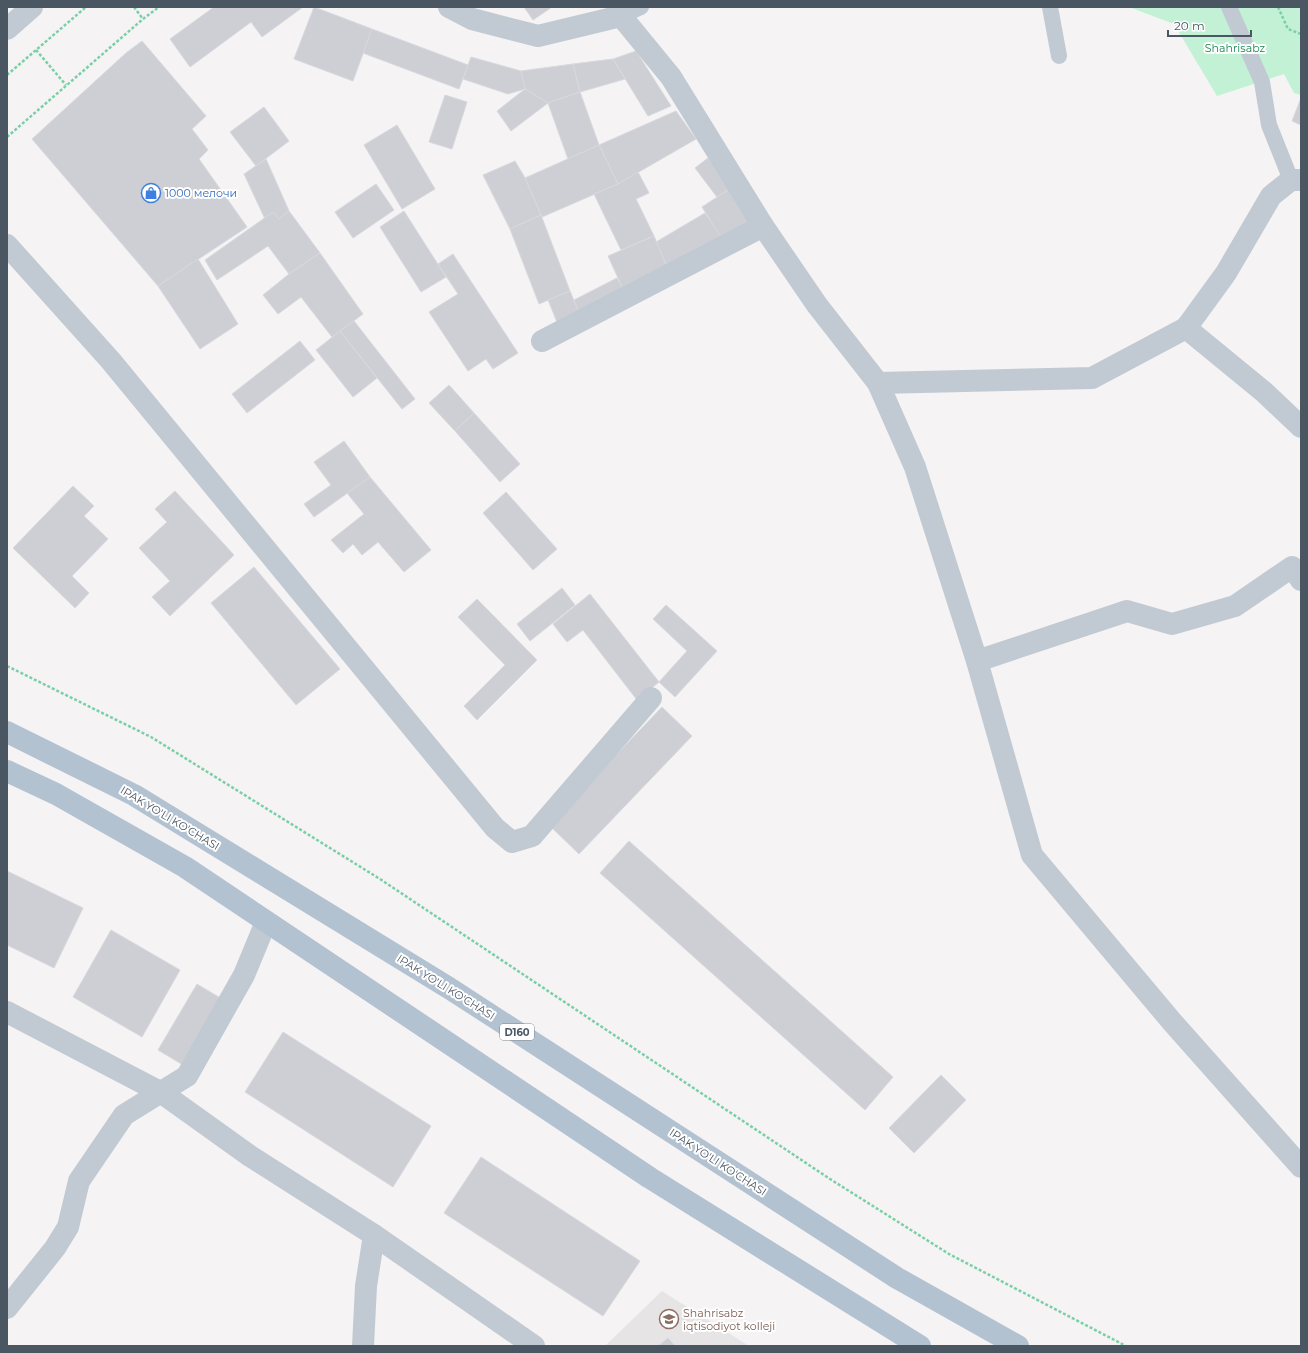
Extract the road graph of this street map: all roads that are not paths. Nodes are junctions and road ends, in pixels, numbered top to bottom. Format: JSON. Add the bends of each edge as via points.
{"nodes":[{"id":1,"x":32,"y":7,"type":"edge"},
{"id":2,"x":449,"y":7,"type":"edge"},
{"id":3,"x":1050,"y":7,"type":"edge"},
{"id":4,"x":1228,"y":7,"type":"edge"},
{"id":5,"x":631,"y":11,"type":"edge"},
{"id":6,"x":7,"y":29,"type":"edge"},
{"id":7,"x":1059,"y":56,"type":"dead end"},
{"id":8,"x":1296,"y":180,"type":"edge"},
{"id":9,"x":763,"y":226,"type":"junction"},
{"id":10,"x":7,"y":245,"type":"edge"},
{"id":11,"x":1186,"y":328,"type":"junction"},
{"id":12,"x":542,"y":340,"type":"dead end"},
{"id":13,"x":878,"y":383,"type":"junction"},
{"id":14,"x":1301,"y":427,"type":"edge"},
{"id":15,"x":1298,"y":566,"type":"edge"},
{"id":16,"x":977,"y":661,"type":"junction"},
{"id":17,"x":651,"y":698,"type":"dead end"},
{"id":18,"x":7,"y":732,"type":"edge"},
{"id":19,"x":7,"y":771,"type":"edge"},
{"id":20,"x":266,"y":922,"type":"junction"},
{"id":21,"x":7,"y":1012,"type":"edge"},
{"id":22,"x":162,"y":1093,"type":"junction"},
{"id":23,"x":1301,"y":1167,"type":"edge"},
{"id":24,"x":374,"y":1235,"type":"junction"},
{"id":25,"x":7,"y":1308,"type":"edge"},
{"id":26,"x":363,"y":1346,"type":"edge"},
{"id":27,"x":534,"y":1346,"type":"edge"},
{"id":28,"x":920,"y":1346,"type":"edge"},
{"id":29,"x":1018,"y":1346,"type":"edge"}],
"edges":[{"from":1,"to":6,"type":"street"},
{"from":2,"to":5,"type":"street","via":[[472,19],[538,36]]},
{"from":3,"to":7,"type":"lane"},
{"from":4,"to":8,"type":"lane","via":[[1262,82],[1269,125]]},
{"from":5,"to":9,"type":"street"},
{"from":8,"to":11,"type":"street","via":[[1271,196],[1226,273]]},
{"from":9,"to":12,"type":"street"},
{"from":9,"to":13,"type":"street","via":[[818,305]]},
{"from":10,"to":17,"type":"street","via":[[111,361],[495,828],[512,842],[532,836]]},
{"from":11,"to":13,"type":"street","via":[[1092,378]]},
{"from":11,"to":14,"type":"street","via":[[1264,392]]},
{"from":13,"to":16,"type":"street","via":[[915,467]]},
{"from":15,"to":16,"type":"street","via":[[1235,606],[1172,624],[1127,611]]},
{"from":16,"to":23,"type":"street","via":[[1032,855],[1173,1023]]},
{"from":18,"to":29,"type":"main road","name":"IPAK YO'LI KO'CHASI","number":"D160","via":[[134,794],[449,988],[898,1278]]},
{"from":19,"to":20,"type":"main road","via":[[56,794],[185,868]]},
{"from":20,"to":22,"type":"street","via":[[244,975],[186,1076]]},
{"from":20,"to":28,"type":"main road","via":[[650,1178]]},
{"from":21,"to":22,"type":"street"},
{"from":22,"to":24,"type":"street","via":[[250,1156]]},
{"from":22,"to":25,"type":"street","via":[[124,1115],[80,1182],[68,1227],[55,1248]]},
{"from":24,"to":26,"type":"street","via":[[366,1286]]},
{"from":24,"to":27,"type":"street"}]}
